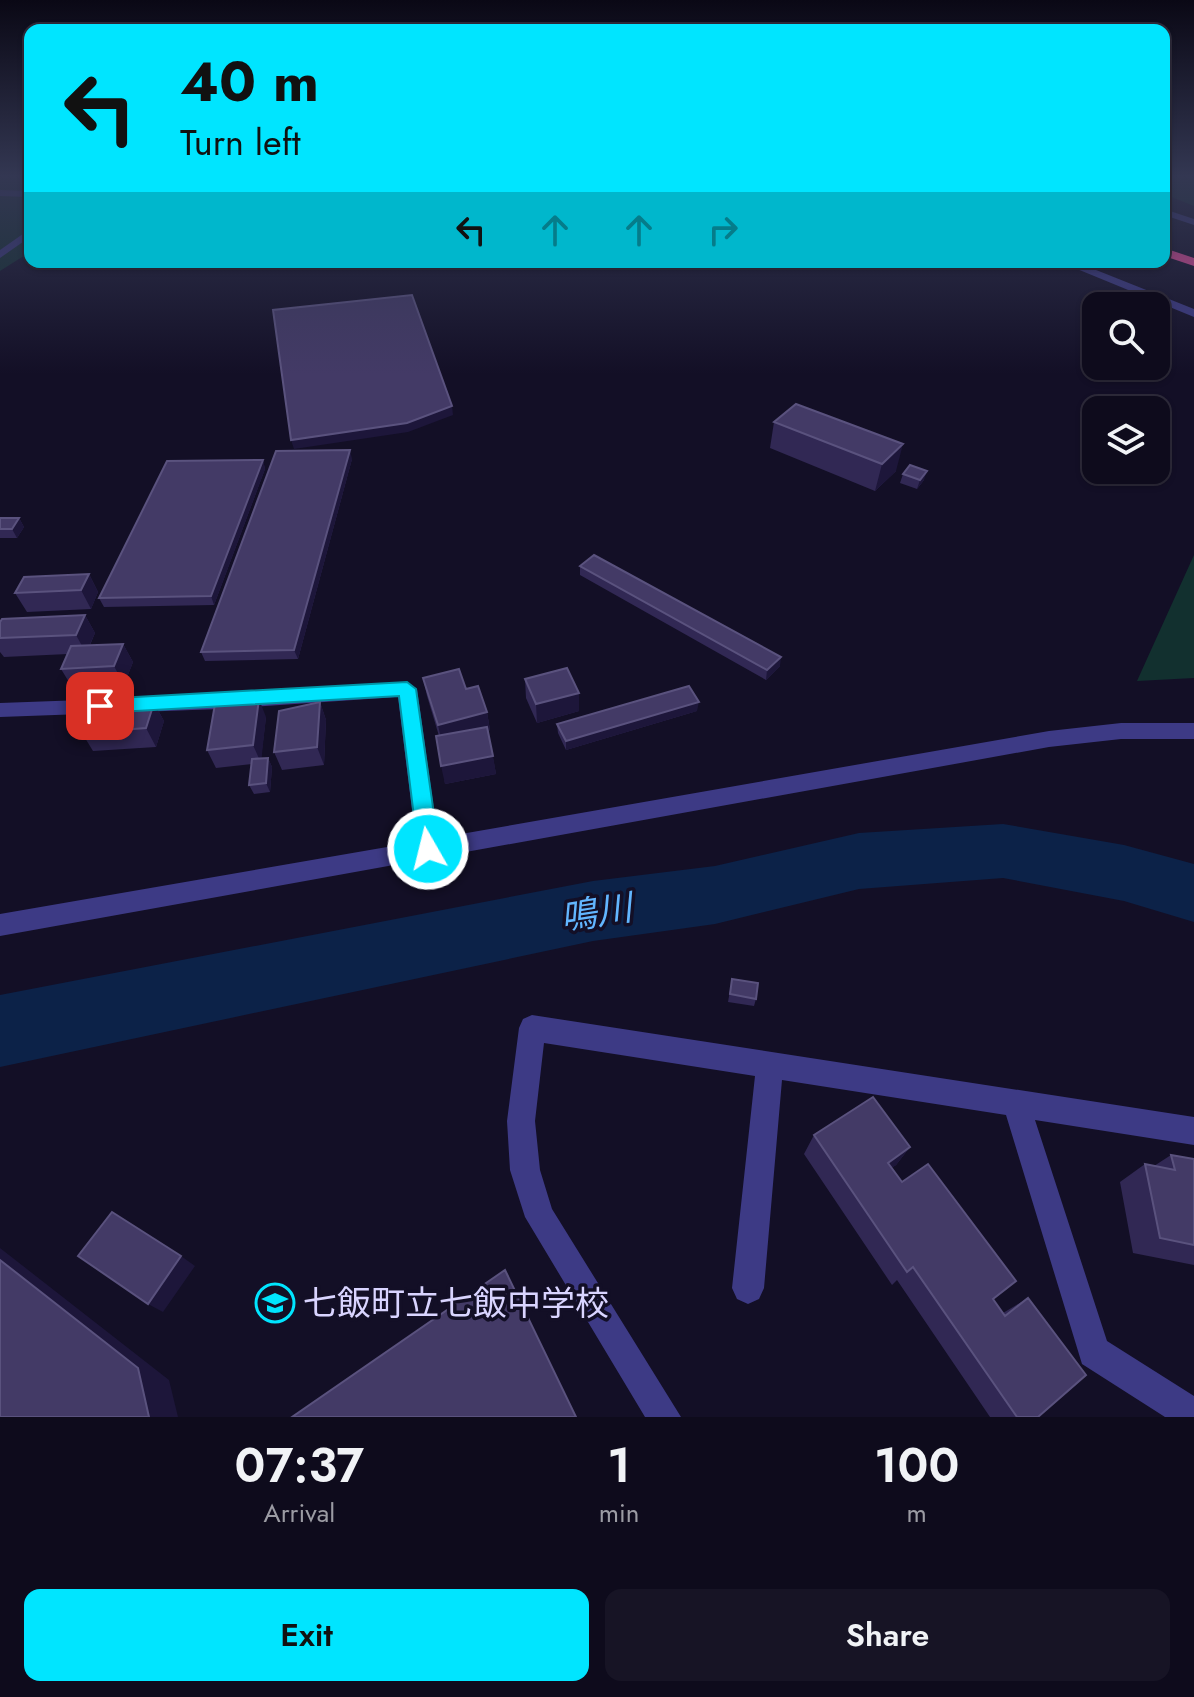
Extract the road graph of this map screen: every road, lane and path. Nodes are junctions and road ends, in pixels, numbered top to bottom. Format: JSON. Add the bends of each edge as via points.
{"nodes":[{"id":1,"x":18,"y":242,"type":"edge"},
{"id":2,"x":1170,"y":242,"type":"edge"},
{"id":3,"x":1194,"y":250,"type":"edge"},
{"id":4,"x":1170,"y":254,"type":"edge"},
{"id":5,"x":0,"y":255,"type":"edge"},
{"id":6,"x":1194,"y":262,"type":"edge"},
{"id":7,"x":1081,"y":268,"type":"edge"},
{"id":8,"x":1194,"y":313,"type":"edge"},
{"id":9,"x":0,"y":710,"type":"edge"},
{"id":10,"x":1194,"y":731,"type":"edge"},
{"id":11,"x":428,"y":849,"type":"junction"},
{"id":12,"x":0,"y":925,"type":"edge"},
{"id":13,"x":770,"y":1065,"type":"junction"},
{"id":14,"x":1016,"y":1104,"type":"junction"},
{"id":15,"x":1194,"y":1131,"type":"edge"},
{"id":16,"x":748,"y":1288,"type":"dead end"},
{"id":17,"x":1194,"y":1416,"type":"edge"},
{"id":18,"x":664,"y":1417,"type":"edge"}],
"edges":[{"from":1,"to":5,"type":"street"},
{"from":2,"to":3,"type":"highway"},
{"from":4,"to":6,"type":"highway"},
{"from":7,"to":8,"type":"street"},
{"from":9,"to":11,"type":"street","via":[[407,689]]},
{"from":10,"to":11,"type":"street","via":[[1121,731],[1049,739]]},
{"from":11,"to":12,"type":"street"},
{"from":13,"to":14,"type":"street"},
{"from":13,"to":16,"type":"street"},
{"from":13,"to":18,"type":"street","via":[[532,1028],[521,1121],[525,1170],[540,1217]]},
{"from":14,"to":15,"type":"street"},
{"from":14,"to":17,"type":"street","via":[[1094,1352]]}]}
